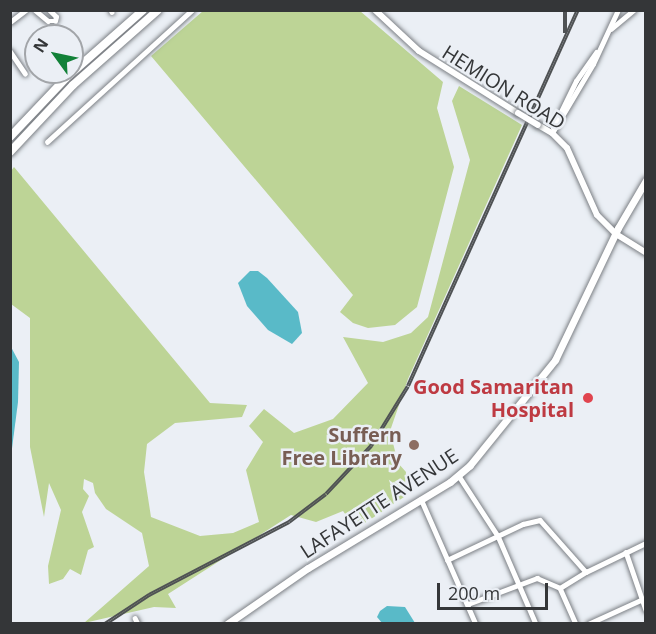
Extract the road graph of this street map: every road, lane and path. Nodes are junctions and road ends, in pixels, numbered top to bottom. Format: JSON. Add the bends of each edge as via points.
{"nodes":[{"id":1,"x":26,"y":10,"type":"edge"},
{"id":2,"x":35,"y":10,"type":"edge"},
{"id":3,"x":49,"y":10,"type":"edge"},
{"id":4,"x":143,"y":10,"type":"edge"},
{"id":5,"x":158,"y":10,"type":"edge"},
{"id":6,"x":192,"y":10,"type":"edge"},
{"id":7,"x":375,"y":10,"type":"edge"},
{"id":8,"x":618,"y":10,"type":"edge"},
{"id":9,"x":631,"y":12,"type":"edge"},
{"id":10,"x":10,"y":22,"type":"edge"},
{"id":11,"x":608,"y":33,"type":"junction"},
{"id":12,"x":10,"y":51,"type":"edge"},
{"id":13,"x":24,"y":72,"type":"edge"},
{"id":14,"x":552,"y":133,"type":"junction"},
{"id":15,"x":10,"y":137,"type":"edge"},
{"id":16,"x":47,"y":142,"type":"dead end"},
{"id":17,"x":10,"y":152,"type":"edge"},
{"id":18,"x":645,"y":180,"type":"edge"},
{"id":19,"x":616,"y":234,"type":"junction"},
{"id":20,"x":645,"y":253,"type":"edge"},
{"id":21,"x":459,"y":476,"type":"junction"},
{"id":22,"x":421,"y":499,"type":"junction"},
{"id":23,"x":498,"y":536,"type":"junction"},
{"id":24,"x":645,"y":543,"type":"edge"},
{"id":25,"x":626,"y":552,"type":"junction"},
{"id":26,"x":447,"y":560,"type":"junction"},
{"id":27,"x":586,"y":572,"type":"junction"},
{"id":28,"x":519,"y":583,"type":"junction"},
{"id":29,"x":560,"y":588,"type":"junction"},
{"id":30,"x":641,"y":600,"type":"junction"},
{"id":31,"x":468,"y":604,"type":"junction"},
{"id":32,"x":645,"y":610,"type":"edge"},
{"id":33,"x":596,"y":622,"type":"edge"},
{"id":34,"x":227,"y":624,"type":"edge"},
{"id":35,"x":476,"y":624,"type":"edge"},
{"id":36,"x":536,"y":624,"type":"edge"},
{"id":37,"x":576,"y":624,"type":"edge"},
{"id":38,"x":588,"y":624,"type":"edge"}],
"edges":[{"from":1,"to":10,"type":"street"},
{"from":2,"to":3,"type":"street","via":[[48,21],[54,21],[56,17]]},
{"from":4,"to":15,"type":"highway","via":[[66,78]]},
{"from":5,"to":17,"type":"highway","via":[[73,85]]},
{"from":6,"to":16,"type":"street"},
{"from":7,"to":14,"type":"street","name":"HEMION ROAD","bridge":true,"via":[[418,51]]},
{"from":8,"to":9,"type":"street","via":[[621,15]]},
{"from":8,"to":11,"type":"street"},
{"from":9,"to":11,"type":"street"},
{"from":11,"to":14,"type":"street"},
{"from":12,"to":13,"type":"street"},
{"from":14,"to":19,"type":"street","name":"HEMION ROAD","via":[[572,156],[592,208]]},
{"from":18,"to":19,"type":"main road","name":"LAFAYETTE AVENUE"},
{"from":19,"to":20,"type":"street","name":"HEMION ROAD"},
{"from":19,"to":21,"type":"main road","name":"LAFAYETTE AVENUE","via":[[555,360]]},
{"from":21,"to":22,"type":"main road","name":"LAFAYETTE AVENUE"},
{"from":21,"to":23,"type":"street"},
{"from":22,"to":26,"type":"street"},
{"from":22,"to":34,"type":"main road","name":"LAFAYETTE AVENUE","via":[[308,568]]},
{"from":23,"to":26,"type":"street"},
{"from":23,"to":27,"type":"street","via":[[540,520]]},
{"from":23,"to":28,"type":"street"},
{"from":24,"to":25,"type":"street"},
{"from":25,"to":27,"type":"street"},
{"from":25,"to":30,"type":"street"},
{"from":26,"to":31,"type":"street"},
{"from":27,"to":29,"type":"street"},
{"from":28,"to":29,"type":"street","via":[[537,578]]},
{"from":28,"to":31,"type":"street"},
{"from":28,"to":36,"type":"street"},
{"from":29,"to":37,"type":"street"},
{"from":30,"to":32,"type":"street"},
{"from":30,"to":33,"type":"street"},
{"from":31,"to":35,"type":"street"},
{"from":33,"to":38,"type":"street"}]}
